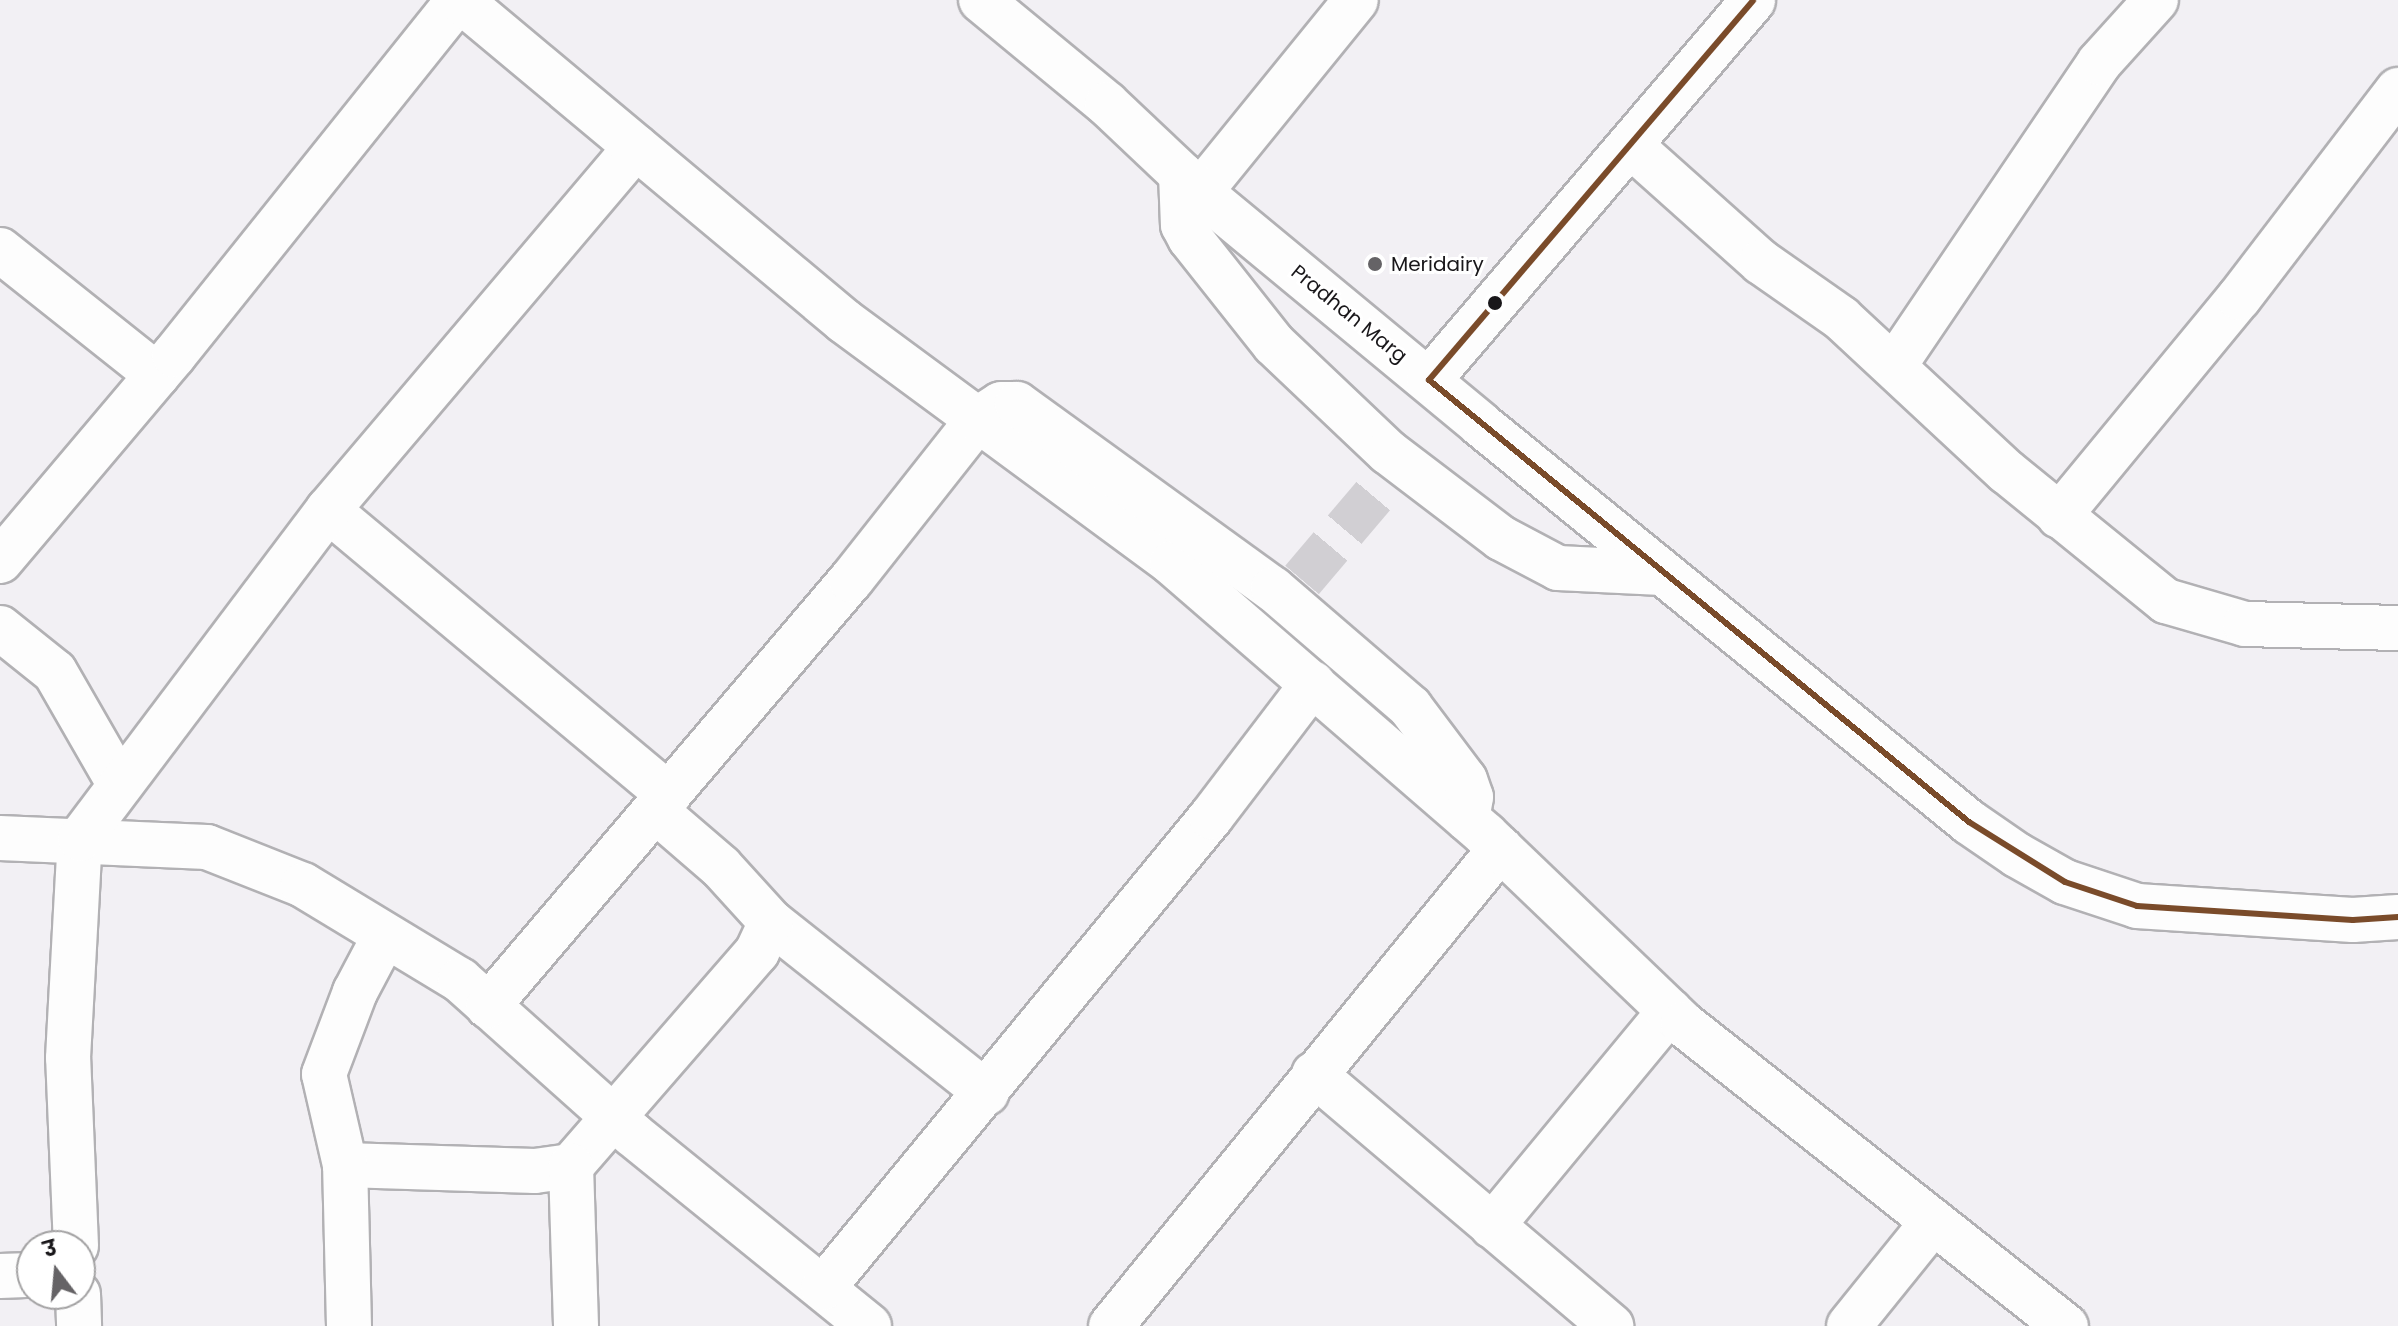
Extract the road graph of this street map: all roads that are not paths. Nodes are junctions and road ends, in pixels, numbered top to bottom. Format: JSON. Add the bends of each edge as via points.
{"nodes":[{"id":1,"x":459,"y":0,"type":"edge"},
{"id":2,"x":981,"y":0,"type":"edge"},
{"id":3,"x":1356,"y":0,"type":"edge"},
{"id":4,"x":1753,"y":0,"type":"edge"},
{"id":5,"x":2156,"y":0,"type":"edge"},
{"id":6,"x":2398,"y":90,"type":"edge"},
{"id":7,"x":1630,"y":145,"type":"junction"},
{"id":8,"x":636,"y":147,"type":"junction"},
{"id":9,"x":1190,"y":183,"type":"junction"},
{"id":10,"x":0,"y":250,"type":"edge"},
{"id":11,"x":1894,"y":366,"type":"junction"},
{"id":12,"x":157,"y":375,"type":"junction"},
{"id":13,"x":1429,"y":380,"type":"junction"},
{"id":14,"x":978,"y":419,"type":"junction"},
{"id":15,"x":328,"y":510,"type":"junction"},
{"id":16,"x":2059,"y":516,"type":"junction"},
{"id":17,"x":0,"y":561,"type":"edge"},
{"id":18,"x":1662,"y":573,"type":"junction"},
{"id":19,"x":0,"y":628,"type":"edge"},
{"id":20,"x":2398,"y":628,"type":"edge"},
{"id":21,"x":1313,"y":683,"type":"junction"},
{"id":22,"x":120,"y":785,"type":"junction"},
{"id":23,"x":662,"y":803,"type":"junction"},
{"id":24,"x":1467,"y":819,"type":"junction"},
{"id":25,"x":0,"y":838,"type":"edge"},
{"id":26,"x":80,"y":839,"type":"junction"},
{"id":27,"x":1500,"y":849,"type":"junction"},
{"id":28,"x":2398,"y":917,"type":"edge"},
{"id":29,"x":771,"y":922,"type":"junction"},
{"id":30,"x":385,"y":935,"type":"junction"},
{"id":31,"x":488,"y":1006,"type":"junction"},
{"id":32,"x":1670,"y":1011,"type":"junction"},
{"id":33,"x":1314,"y":1074,"type":"junction"},
{"id":34,"x":987,"y":1093,"type":"junction"},
{"id":35,"x":612,"y":1116,"type":"junction"},
{"id":36,"x":345,"y":1165,"type":"junction"},
{"id":37,"x":571,"y":1166,"type":"junction"},
{"id":38,"x":1933,"y":1222,"type":"junction"},
{"id":39,"x":1492,"y":1226,"type":"junction"},
{"id":40,"x":75,"y":1230,"type":"edge"},
{"id":41,"x":823,"y":1288,"type":"junction"},
{"id":42,"x":2046,"y":1320,"type":"edge"},
{"id":43,"x":349,"y":1326,"type":"edge"},
{"id":44,"x":576,"y":1326,"type":"edge"},
{"id":45,"x":869,"y":1326,"type":"edge"},
{"id":46,"x":1111,"y":1326,"type":"edge"},
{"id":47,"x":1611,"y":1326,"type":"edge"},
{"id":48,"x":1849,"y":1326,"type":"edge"}],
"edges":[{"from":1,"to":8,"type":"street"},
{"from":1,"to":12,"type":"street"},
{"from":2,"to":9,"type":"street","name":"Pradhan Marg","via":[[1107,104]]},
{"from":3,"to":9,"type":"street"},
{"from":4,"to":7,"type":"street"},
{"from":5,"to":11,"type":"street","via":[[2099,63]]},
{"from":6,"to":16,"type":"street","via":[[2239,298]]},
{"from":7,"to":11,"type":"street","via":[[1761,262],[1841,318]]},
{"from":7,"to":13,"type":"street"},
{"from":8,"to":14,"type":"street","via":[[844,321]]},
{"from":8,"to":15,"type":"street"},
{"from":9,"to":13,"type":"street","name":"Pradhan Marg"},
{"from":9,"to":18,"type":"street","via":[[1183,225],[1190,238],[1274,344],[1393,472],[1558,568]]},
{"from":10,"to":12,"type":"street"},
{"from":11,"to":16,"type":"street"},
{"from":12,"to":17,"type":"street"},
{"from":13,"to":18,"type":"street","name":"Pradhan Marg"},
{"from":14,"to":21,"type":"street","via":[[1172,563]]},
{"from":14,"to":23,"type":"street"},
{"from":14,"to":24,"type":"street","via":[[1001,404],[1017,404],[1294,590],[1418,717],[1465,780],[1471,797]]},
{"from":15,"to":22,"type":"street"},
{"from":15,"to":23,"type":"street"},
{"from":16,"to":20,"type":"street","via":[[2166,601],[2245,624]]},
{"from":18,"to":28,"type":"street","name":"Pradhan Marg","via":[[1969,822],[2065,882],[2137,906],[2353,920]]},
{"from":19,"to":22,"type":"street","via":[[55,672]]},
{"from":21,"to":24,"type":"street"},
{"from":21,"to":34,"type":"street"},
{"from":22,"to":26,"type":"street"},
{"from":23,"to":29,"type":"street"},
{"from":23,"to":31,"type":"street"},
{"from":24,"to":27,"type":"street"},
{"from":25,"to":26,"type":"street"},
{"from":26,"to":30,"type":"street","via":[[207,847],[303,885]]},
{"from":26,"to":40,"type":"street","via":[[68,1058]]},
{"from":27,"to":32,"type":"street"},
{"from":27,"to":33,"type":"street"},
{"from":29,"to":34,"type":"street"},
{"from":29,"to":35,"type":"street","via":[[757,952]]},
{"from":30,"to":31,"type":"street","via":[[460,980]]},
{"from":30,"to":36,"type":"street","via":[[355,992],[324,1074]]},
{"from":31,"to":35,"type":"street"},
{"from":32,"to":38,"type":"street"},
{"from":32,"to":39,"type":"street"},
{"from":33,"to":39,"type":"street"},
{"from":33,"to":46,"type":"street"},
{"from":34,"to":41,"type":"street"},
{"from":35,"to":37,"type":"street"},
{"from":35,"to":41,"type":"street"},
{"from":36,"to":37,"type":"street","via":[[535,1171]]},
{"from":36,"to":43,"type":"street"},
{"from":37,"to":44,"type":"street"},
{"from":38,"to":42,"type":"street"},
{"from":38,"to":48,"type":"street"},
{"from":39,"to":47,"type":"street"},
{"from":41,"to":45,"type":"street"}]}
